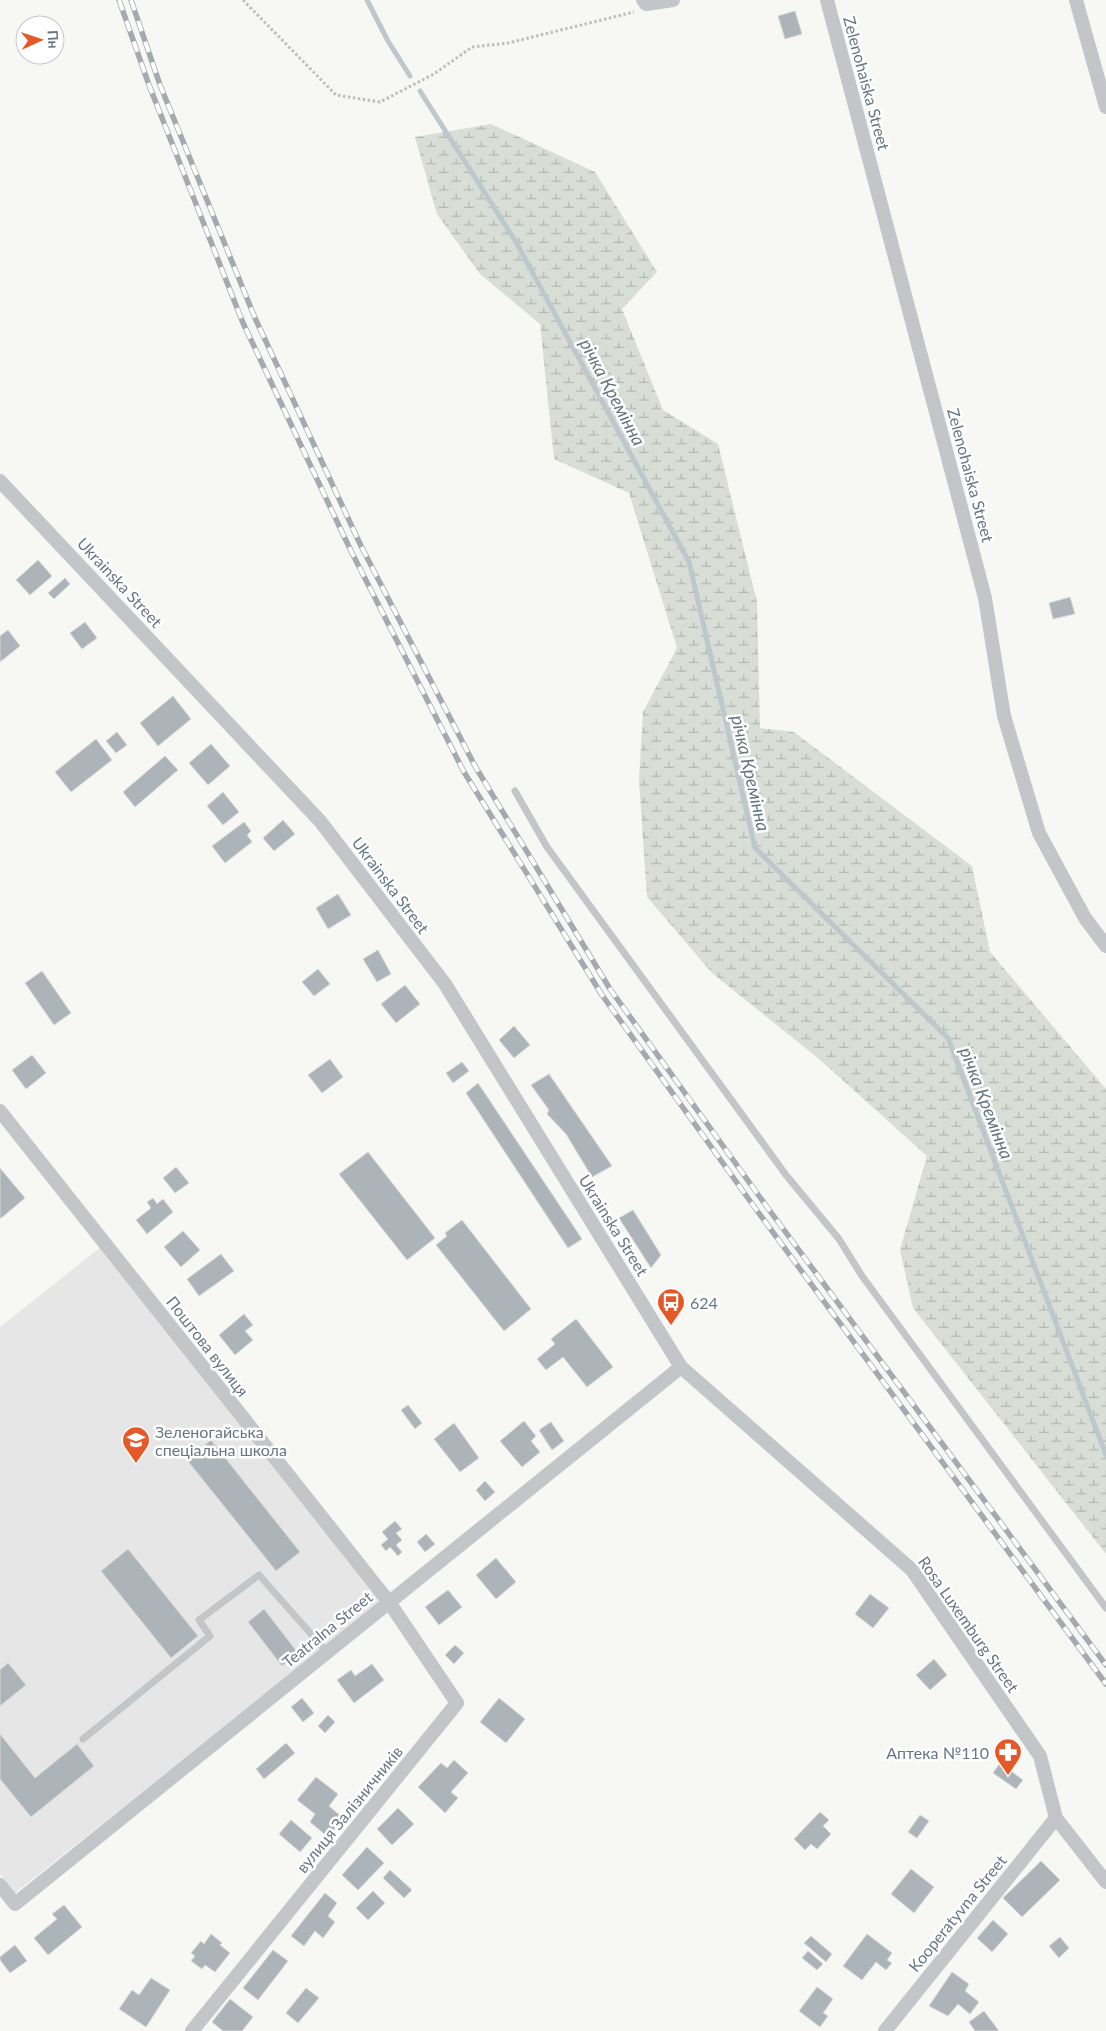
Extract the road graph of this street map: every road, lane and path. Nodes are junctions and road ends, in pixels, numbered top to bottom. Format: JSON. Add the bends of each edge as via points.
{"nodes":[{"id":1,"x":242,"y":0,"type":"edge"},
{"id":2,"x":674,"y":0,"type":"edge"},
{"id":3,"x":827,"y":0,"type":"edge"},
{"id":4,"x":1076,"y":0,"type":"edge"},
{"id":5,"x":644,"y":2,"type":"edge"},
{"id":6,"x":1106,"y":107,"type":"edge"},
{"id":7,"x":0,"y":481,"type":"edge"},
{"id":8,"x":514,"y":791,"type":"dead end"},
{"id":9,"x":1106,"y":946,"type":"edge"},
{"id":10,"x":0,"y":1111,"type":"edge"},
{"id":11,"x":681,"y":1367,"type":"junction"},
{"id":12,"x":389,"y":1602,"type":"junction"},
{"id":13,"x":1106,"y":1608,"type":"edge"},
{"id":14,"x":327,"y":1652,"type":"junction"},
{"id":15,"x":83,"y":1739,"type":"dead end"},
{"id":16,"x":1056,"y":1818,"type":"junction"},
{"id":17,"x":1106,"y":1882,"type":"edge"},
{"id":18,"x":0,"y":1885,"type":"edge"},
{"id":19,"x":192,"y":2031,"type":"edge"},
{"id":20,"x":885,"y":2031,"type":"edge"}],
"edges":[{"from":1,"to":5,"type":"path","via":[[336,95],[380,102],[434,74],[472,47],[632,14]]},
{"from":2,"to":5,"type":"street"},
{"from":3,"to":9,"type":"street","name":"Zelenohaiska Street","via":[[985,598],[1004,716],[1039,833],[1086,918]]},
{"from":4,"to":6,"type":"street"},
{"from":7,"to":11,"type":"street","name":"Ukrainska Street","via":[[320,820],[445,984]]},
{"from":8,"to":13,"type":"lane","via":[[547,847],[786,1175],[839,1239],[862,1276]]},
{"from":10,"to":12,"type":"street","name":"Поштова вулиця"},
{"from":11,"to":12,"type":"street","name":"Teatralna Street"},
{"from":11,"to":16,"type":"street","name":"Rosa Luxemburg Street","via":[[912,1570],[1040,1756]]},
{"from":12,"to":14,"type":"street","name":"Teatralna Street"},
{"from":12,"to":19,"type":"street","name":"вулиця Залізничників","via":[[457,1703]]},
{"from":14,"to":15,"type":"lane","via":[[259,1575],[199,1620],[210,1636]]},
{"from":14,"to":18,"type":"street","name":"Teatralna Street","via":[[14,1904]]},
{"from":16,"to":17,"type":"street","name":"Rosa Luxemburg Street"},
{"from":16,"to":20,"type":"street","name":"Kooperatyvna Street"}]}
